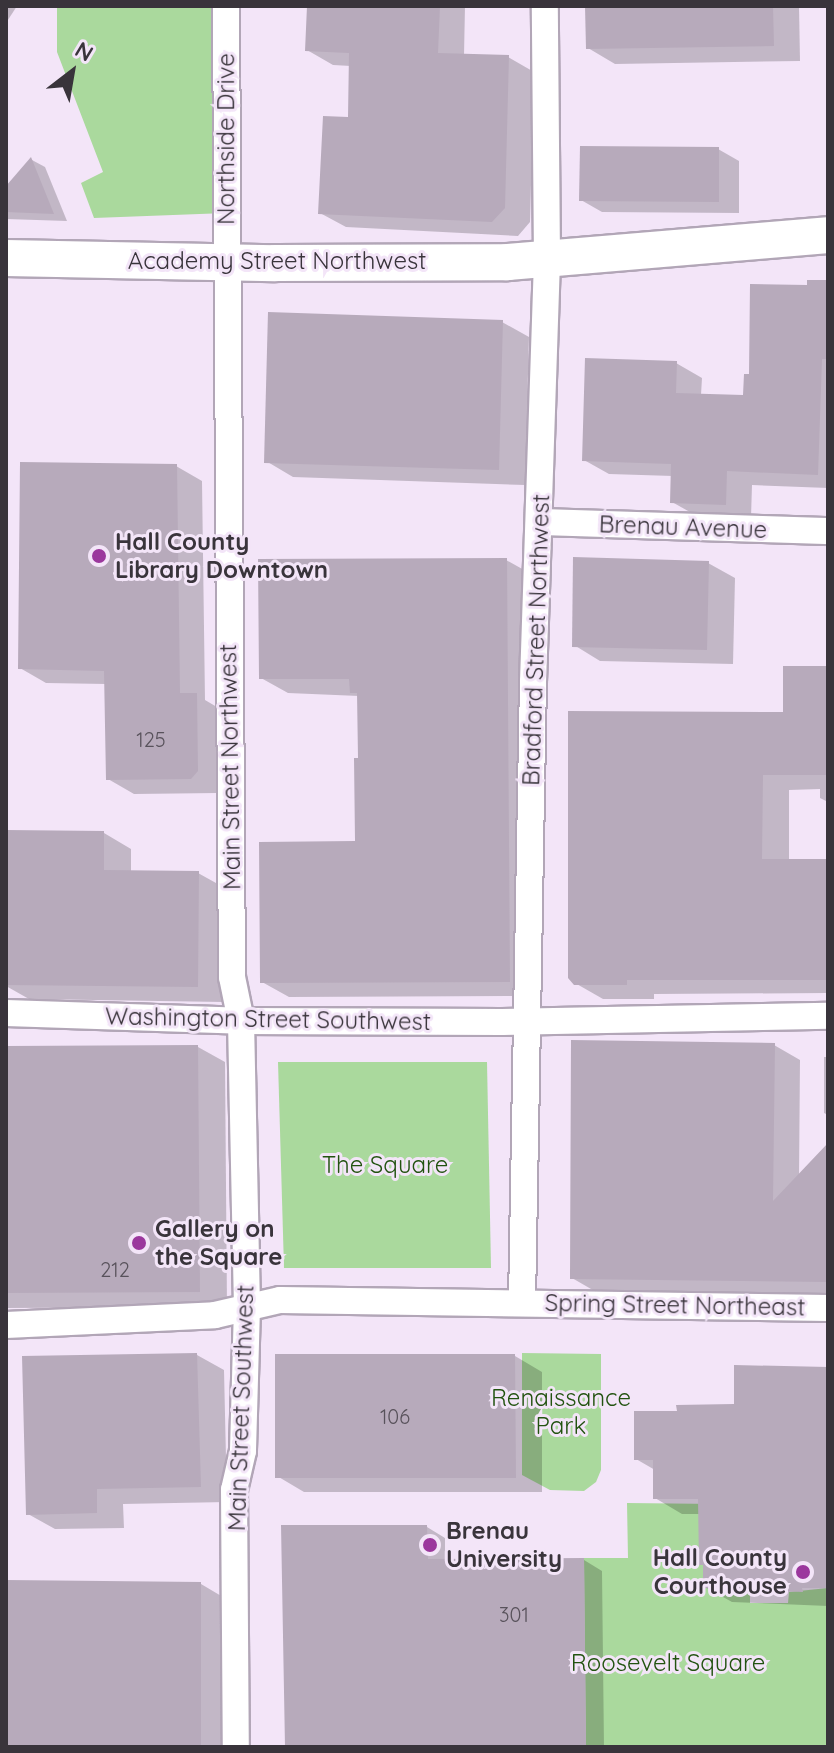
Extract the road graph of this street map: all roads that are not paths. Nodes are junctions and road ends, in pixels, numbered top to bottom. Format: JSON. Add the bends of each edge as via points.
{"nodes":[{"id":1,"x":226,"y":6,"type":"edge"},
{"id":2,"x":545,"y":6,"type":"edge"},
{"id":3,"x":828,"y":235,"type":"edge"},
{"id":4,"x":21,"y":259,"type":"edge"},
{"id":5,"x":547,"y":259,"type":"junction"},
{"id":6,"x":226,"y":261,"type":"junction"},
{"id":7,"x":6,"y":280,"type":"edge"},
{"id":8,"x":227,"y":511,"type":"joint"},
{"id":9,"x":539,"y":522,"type":"junction"},
{"id":10,"x":828,"y":531,"type":"edge"},
{"id":11,"x":6,"y":1013,"type":"edge"},
{"id":12,"x":828,"y":1016,"type":"edge"},
{"id":13,"x":241,"y":1021,"type":"junction"},
{"id":14,"x":529,"y":1021,"type":"junction"},
{"id":15,"x":522,"y":1303,"type":"junction"},
{"id":16,"x":247,"y":1307,"type":"junction"},
{"id":17,"x":828,"y":1308,"type":"edge"},
{"id":18,"x":6,"y":1325,"type":"edge"},
{"id":19,"x":236,"y":1747,"type":"edge"}],
"edges":[{"from":1,"to":6,"type":"street","name":"Northside Drive"},
{"from":2,"to":5,"type":"street","name":"Bradford Street Northwest"},
{"from":3,"to":5,"type":"street","name":"Academy Street Northwest"},
{"from":4,"to":6,"type":"street","name":"Academy Street Northwest"},
{"from":4,"to":7,"type":"street"},
{"from":5,"to":6,"type":"street","name":"Academy Street Northwest"},
{"from":5,"to":9,"type":"street","name":"Bradford Street Northwest"},
{"from":6,"to":8,"type":"street","name":"Northside Drive"},
{"from":8,"to":13,"type":"street","name":"Main Street Northwest","via":[[232,977]]},
{"from":9,"to":10,"type":"street","name":"Brenau Avenue"},
{"from":9,"to":14,"type":"street","name":"Bradford Street Northwest"},
{"from":11,"to":13,"type":"street","name":"Washington Street Southwest"},
{"from":12,"to":14,"type":"street","name":"Washington Street Southwest"},
{"from":13,"to":14,"type":"street","name":"Washington Street Southwest"},
{"from":13,"to":16,"type":"street","name":"Main Street Southwest"},
{"from":14,"to":15,"type":"street","name":"Bradford Street Northwest"},
{"from":15,"to":16,"type":"street","name":"Spring Street Northeast","via":[[280,1300]]},
{"from":15,"to":17,"type":"street","name":"Spring Street Northeast"},
{"from":16,"to":18,"type":"street","name":"Spring Street Northeast","via":[[215,1315]]},
{"from":16,"to":19,"type":"street","name":"Main Street Southwest","via":[[243,1451],[234,1490]]}]}
